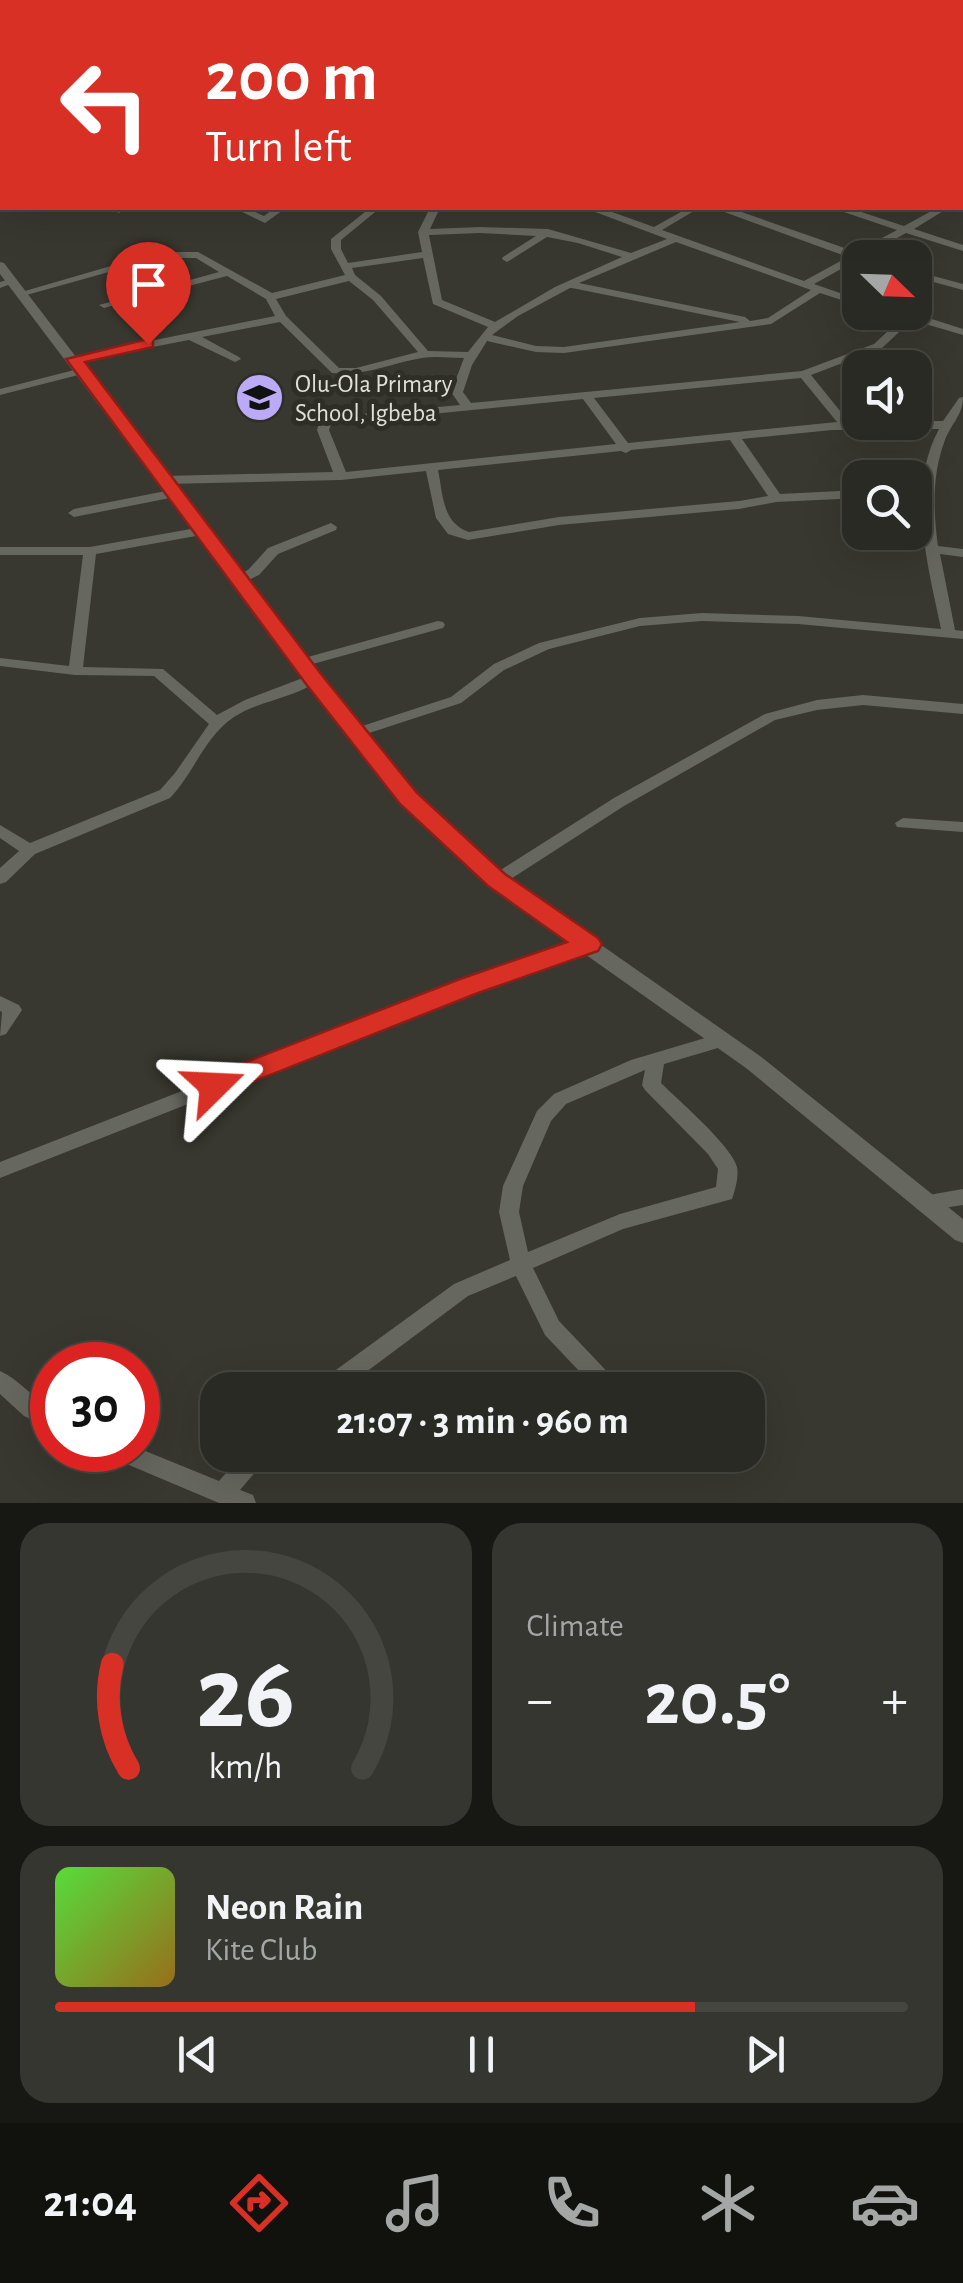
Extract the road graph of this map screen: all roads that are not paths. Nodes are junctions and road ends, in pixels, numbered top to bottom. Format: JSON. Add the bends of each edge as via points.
{"nodes":[{"id":1,"x":242,"y":210,"type":"edge"},
{"id":2,"x":278,"y":210,"type":"edge"},
{"id":3,"x":373,"y":210,"type":"edge"},
{"id":4,"x":434,"y":210,"type":"edge"},
{"id":5,"x":599,"y":210,"type":"edge"},
{"id":6,"x":691,"y":210,"type":"edge"},
{"id":7,"x":728,"y":210,"type":"edge"},
{"id":8,"x":847,"y":210,"type":"edge"},
{"id":9,"x":939,"y":210,"type":"edge"},
{"id":10,"x":656,"y":230,"type":"junction"},
{"id":11,"x":904,"y":230,"type":"junction"},
{"id":12,"x":423,"y":232,"type":"junction"},
{"id":13,"x":548,"y":232,"type":"junction"},
{"id":14,"x":678,"y":238,"type":"junction"},
{"id":15,"x":888,"y":240,"type":"edge"},
{"id":16,"x":963,"y":248,"type":"edge"},
{"id":17,"x":842,"y":251,"type":"edge"},
{"id":18,"x":426,"y":255,"type":"junction"},
{"id":19,"x":634,"y":258,"type":"junction"},
{"id":20,"x":507,"y":259,"type":"dead end"},
{"id":21,"x":0,"y":266,"type":"edge"},
{"id":22,"x":842,"y":266,"type":"edge"},
{"id":23,"x":348,"y":271,"type":"junction"},
{"id":24,"x":227,"y":273,"type":"junction"},
{"id":25,"x":932,"y":279,"type":"edge"},
{"id":26,"x":805,"y":285,"type":"junction"},
{"id":27,"x":572,"y":286,"type":"junction"},
{"id":28,"x":11,"y":287,"type":"edge"},
{"id":29,"x":963,"y":287,"type":"edge"},
{"id":30,"x":818,"y":290,"type":"junction"},
{"id":31,"x":270,"y":297,"type":"junction"},
{"id":32,"x":842,"y":297,"type":"edge"},
{"id":33,"x":104,"y":306,"type":"dead end"},
{"id":34,"x":282,"y":318,"type":"junction"},
{"id":35,"x":758,"y":323,"type":"junction"},
{"id":36,"x":932,"y":323,"type":"edge"},
{"id":37,"x":495,"y":326,"type":"junction"},
{"id":38,"x":895,"y":330,"type":"edge"},
{"id":39,"x":963,"y":332,"type":"edge"},
{"id":40,"x":192,"y":336,"type":"junction"},
{"id":41,"x":486,"y":336,"type":"junction"},
{"id":42,"x":425,"y":354,"type":"junction"},
{"id":43,"x":472,"y":355,"type":"junction"},
{"id":44,"x":235,"y":359,"type":"dead end"},
{"id":45,"x":78,"y":365,"type":"junction"},
{"id":46,"x":804,"y":374,"type":"junction"},
{"id":47,"x":0,"y":392,"type":"edge"},
{"id":48,"x":586,"y":397,"type":"junction"},
{"id":49,"x":963,"y":400,"type":"edge"},
{"id":50,"x":466,"y":406,"type":"junction"},
{"id":51,"x":842,"y":421,"type":"edge"},
{"id":52,"x":932,"y":425,"type":"edge"},
{"id":53,"x":948,"y":425,"type":"junction"},
{"id":54,"x":842,"y":426,"type":"edge"},
{"id":55,"x":733,"y":435,"type":"junction"},
{"id":56,"x":626,"y":449,"type":"junction"},
{"id":57,"x":932,"y":460,"type":"edge"},
{"id":58,"x":432,"y":470,"type":"junction"},
{"id":59,"x":341,"y":476,"type":"junction"},
{"id":60,"x":170,"y":486,"type":"junction"},
{"id":61,"x":842,"y":495,"type":"edge"},
{"id":62,"x":776,"y":498,"type":"junction"},
{"id":63,"x":74,"y":513,"type":"dead end"},
{"id":64,"x":331,"y":528,"type":"dead end"},
{"id":65,"x":202,"y":531,"type":"junction"},
{"id":66,"x":932,"y":544,"type":"edge"},
{"id":67,"x":933,"y":549,"type":"junction"},
{"id":68,"x":0,"y":551,"type":"edge"},
{"id":69,"x":90,"y":551,"type":"junction"},
{"id":70,"x":963,"y":553,"type":"edge"},
{"id":71,"x":240,"y":580,"type":"junction"},
{"id":72,"x":438,"y":625,"type":"dead end"},
{"id":73,"x":956,"y":634,"type":"edge"},
{"id":74,"x":0,"y":662,"type":"edge"},
{"id":75,"x":75,"y":671,"type":"junction"},
{"id":76,"x":308,"y":671,"type":"junction"},
{"id":77,"x":963,"y":708,"type":"edge"},
{"id":78,"x":218,"y":723,"type":"junction"},
{"id":79,"x":355,"y":733,"type":"junction"},
{"id":80,"x":903,"y":823,"type":"dead end"},
{"id":81,"x":963,"y":827,"type":"edge"},
{"id":82,"x":0,"y":830,"type":"edge"},
{"id":83,"x":30,"y":850,"type":"junction"},
{"id":84,"x":0,"y":878,"type":"edge"},
{"id":85,"x":496,"y":880,"type":"junction"},
{"id":86,"x":589,"y":944,"type":"junction"},
{"id":87,"x":0,"y":1003,"type":"edge"},
{"id":88,"x":0,"y":1029,"type":"edge"},
{"id":89,"x":722,"y":1040,"type":"junction"},
{"id":90,"x":656,"y":1060,"type":"junction"},
{"id":91,"x":0,"y":1170,"type":"edge"},
{"id":92,"x":963,"y":1197,"type":"edge"},
{"id":93,"x":924,"y":1204,"type":"junction"},
{"id":94,"x":963,"y":1233,"type":"edge"},
{"id":95,"x":522,"y":1267,"type":"junction"},
{"id":96,"x":350,"y":1372,"type":"edge"},
{"id":97,"x":595,"y":1372,"type":"edge"},
{"id":98,"x":0,"y":1380,"type":"edge"},
{"id":99,"x":30,"y":1407,"type":"edge"},
{"id":100,"x":160,"y":1467,"type":"edge"},
{"id":101,"x":241,"y":1472,"type":"edge"},
{"id":102,"x":223,"y":1493,"type":"junction"},
{"id":103,"x":245,"y":1503,"type":"edge"}],
"edges":[{"from":1,"to":2,"type":"street","via":[[265,220]]},
{"from":3,"to":23,"type":"street","via":[[336,239]]},
{"from":4,"to":12,"type":"street"},
{"from":5,"to":10,"type":"street"},
{"from":6,"to":10,"type":"street"},
{"from":7,"to":17,"type":"street"},
{"from":8,"to":11,"type":"street"},
{"from":9,"to":11,"type":"street"},
{"from":10,"to":14,"type":"street"},
{"from":11,"to":15,"type":"street"},
{"from":11,"to":16,"type":"street"},
{"from":12,"to":13,"type":"street"},
{"from":12,"to":18,"type":"street"},
{"from":13,"to":19,"type":"street"},
{"from":13,"to":20,"type":"street"},
{"from":14,"to":19,"type":"street"},
{"from":14,"to":26,"type":"street"},
{"from":18,"to":23,"type":"street"},
{"from":18,"to":37,"type":"street","via":[[439,306]]},
{"from":19,"to":27,"type":"street"},
{"from":21,"to":28,"type":"street"},
{"from":22,"to":26,"type":"street"},
{"from":23,"to":31,"type":"street"},
{"from":23,"to":42,"type":"street"},
{"from":24,"to":28,"type":"street","via":[[207,258],[172,252]]},
{"from":24,"to":31,"type":"street"},
{"from":24,"to":33,"type":"street"},
{"from":25,"to":29,"type":"street"},
{"from":26,"to":30,"type":"street"},
{"from":27,"to":35,"type":"street"},
{"from":27,"to":37,"type":"street"},
{"from":28,"to":45,"type":"street"},
{"from":30,"to":32,"type":"street"},
{"from":30,"to":35,"type":"street","via":[[780,317]]},
{"from":31,"to":34,"type":"street"},
{"from":34,"to":40,"type":"street"},
{"from":34,"to":42,"type":"street","via":[[336,370]]},
{"from":35,"to":41,"type":"street","via":[[564,350]]},
{"from":36,"to":39,"type":"street"},
{"from":37,"to":41,"type":"street"},
{"from":38,"to":46,"type":"street","via":[[878,346]]},
{"from":40,"to":44,"type":"street"},
{"from":40,"to":45,"type":"street"},
{"from":41,"to":43,"type":"street"},
{"from":42,"to":43,"type":"street"},
{"from":43,"to":50,"type":"street","via":[[458,392]]},
{"from":45,"to":47,"type":"street"},
{"from":45,"to":60,"type":"street"},
{"from":46,"to":48,"type":"street"},
{"from":46,"to":51,"type":"street"},
{"from":48,"to":50,"type":"street"},
{"from":48,"to":56,"type":"street"},
{"from":49,"to":53,"type":"street"},
{"from":50,"to":59,"type":"street","via":[[324,423]]},
{"from":52,"to":53,"type":"street"},
{"from":53,"to":57,"type":"street"},
{"from":54,"to":55,"type":"street"},
{"from":55,"to":56,"type":"street"},
{"from":55,"to":62,"type":"street"},
{"from":56,"to":58,"type":"street"},
{"from":58,"to":59,"type":"street"},
{"from":58,"to":62,"type":"street","via":[[442,518],[468,536]]},
{"from":59,"to":60,"type":"street"},
{"from":60,"to":63,"type":"street"},
{"from":60,"to":65,"type":"street"},
{"from":61,"to":62,"type":"street"},
{"from":64,"to":71,"type":"street","via":[[274,551]]},
{"from":65,"to":69,"type":"street"},
{"from":65,"to":71,"type":"street"},
{"from":66,"to":67,"type":"street"},
{"from":67,"to":70,"type":"street"},
{"from":67,"to":73,"type":"street"},
{"from":68,"to":69,"type":"street"},
{"from":69,"to":75,"type":"street"},
{"from":71,"to":76,"type":"street"},
{"from":72,"to":76,"type":"street"},
{"from":73,"to":79,"type":"street","via":[[798,620],[640,622],[544,646],[499,667],[456,700]]},
{"from":74,"to":75,"type":"street"},
{"from":75,"to":78,"type":"street","via":[[158,672]]},
{"from":76,"to":78,"type":"street","via":[[282,694]]},
{"from":76,"to":79,"type":"street"},
{"from":77,"to":85,"type":"street","via":[[863,700],[770,718]]},
{"from":78,"to":83,"type":"street","via":[[165,794]]},
{"from":79,"to":85,"type":"street","via":[[420,810]]},
{"from":80,"to":81,"type":"street"},
{"from":82,"to":83,"type":"street"},
{"from":83,"to":84,"type":"street"},
{"from":85,"to":86,"type":"street"},
{"from":86,"to":89,"type":"street"},
{"from":86,"to":91,"type":"street"},
{"from":87,"to":88,"type":"street","via":[[13,1010]]},
{"from":89,"to":90,"type":"street"},
{"from":89,"to":93,"type":"street"},
{"from":90,"to":95,"type":"street","via":[[560,1099],[544,1116],[513,1186],[510,1212]]},
{"from":90,"to":95,"type":"street","via":[[651,1085],[715,1149],[728,1168],[725,1192],[620,1222]]},
{"from":92,"to":93,"type":"street"},
{"from":93,"to":94,"type":"street"},
{"from":95,"to":96,"type":"street","via":[[462,1290]]},
{"from":95,"to":97,"type":"street","via":[[552,1328]]},
{"from":98,"to":99,"type":"street"},
{"from":100,"to":102,"type":"street"},
{"from":101,"to":102,"type":"street"},
{"from":102,"to":103,"type":"street"}]}
